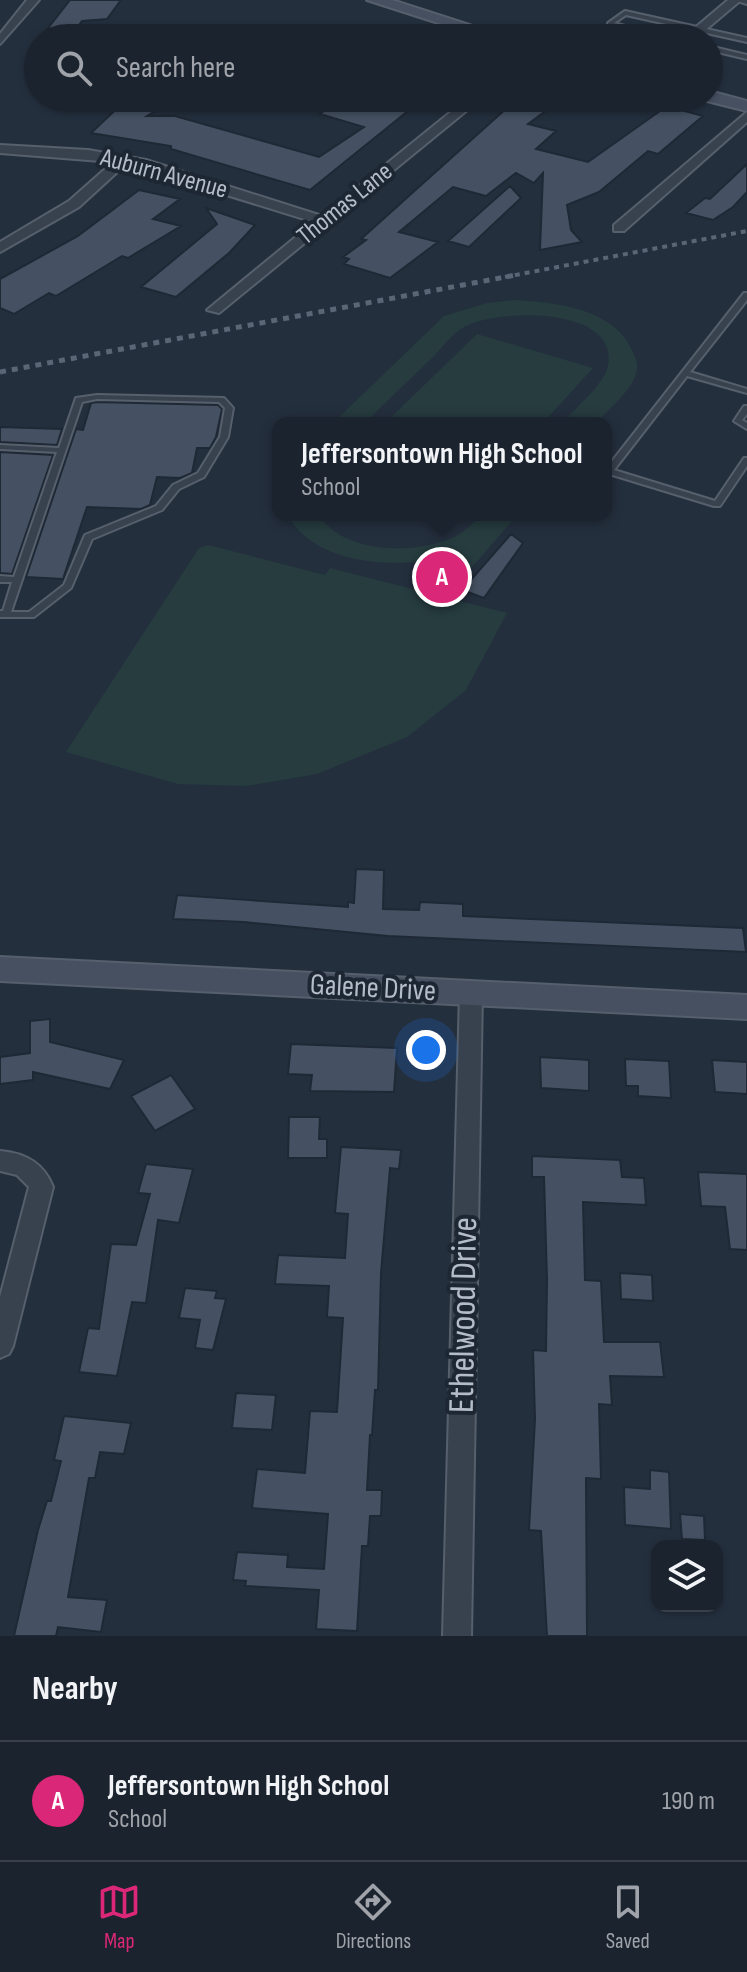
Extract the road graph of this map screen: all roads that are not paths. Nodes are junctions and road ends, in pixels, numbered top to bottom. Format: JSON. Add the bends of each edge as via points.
{"nodes":[{"id":1,"x":33,"y":0,"type":"edge"},
{"id":2,"x":375,"y":0,"type":"edge"},
{"id":3,"x":735,"y":0,"type":"edge"},
{"id":4,"x":747,"y":2,"type":"edge"},
{"id":5,"x":455,"y":24,"type":"edge"},
{"id":6,"x":610,"y":24,"type":"edge"},
{"id":7,"x":676,"y":24,"type":"edge"},
{"id":8,"x":705,"y":24,"type":"edge"},
{"id":9,"x":723,"y":34,"type":"edge"},
{"id":10,"x":747,"y":40,"type":"edge"},
{"id":11,"x":0,"y":41,"type":"edge"},
{"id":12,"x":723,"y":51,"type":"edge"},
{"id":13,"x":747,"y":57,"type":"edge"},
{"id":14,"x":723,"y":100,"type":"edge"},
{"id":15,"x":747,"y":106,"type":"edge"},
{"id":16,"x":459,"y":112,"type":"edge"},
{"id":17,"x":747,"y":116,"type":"edge"},
{"id":18,"x":0,"y":149,"type":"edge"},
{"id":19,"x":123,"y":160,"type":"junction"},
{"id":20,"x":324,"y":221,"type":"junction"},
{"id":21,"x":619,"y":228,"type":"dead end"},
{"id":22,"x":0,"y":248,"type":"edge"},
{"id":23,"x":747,"y":295,"type":"edge"},
{"id":24,"x":214,"y":310,"type":"dead end"},
{"id":25,"x":685,"y":373,"type":"junction"},
{"id":26,"x":747,"y":391,"type":"edge"},
{"id":27,"x":747,"y":408,"type":"edge"},
{"id":28,"x":747,"y":427,"type":"edge"},
{"id":29,"x":0,"y":447,"type":"edge"},
{"id":30,"x":60,"y":450,"type":"junction"},
{"id":31,"x":747,"y":460,"type":"edge"},
{"id":32,"x":612,"y":467,"type":"edge"},
{"id":33,"x":612,"y":472,"type":"edge"},
{"id":34,"x":0,"y":579,"type":"edge"},
{"id":35,"x":17,"y":580,"type":"junction"},
{"id":36,"x":3,"y":614,"type":"edge"},
{"id":37,"x":0,"y":969,"type":"edge"},
{"id":38,"x":471,"y":993,"type":"junction"},
{"id":39,"x":747,"y":1007,"type":"edge"},
{"id":40,"x":0,"y":1161,"type":"edge"},
{"id":41,"x":0,"y":1346,"type":"edge"},
{"id":42,"x":457,"y":1636,"type":"edge"}],
"edges":[{"from":1,"to":11,"type":"street"},
{"from":2,"to":5,"type":"street"},
{"from":3,"to":4,"type":"lane"},
{"from":3,"to":8,"type":"street"},
{"from":6,"to":7,"type":"lane","via":[[625,13]]},
{"from":9,"to":10,"type":"lane"},
{"from":12,"to":13,"type":"lane"},
{"from":14,"to":15,"type":"street"},
{"from":16,"to":20,"type":"street","name":"Thomas Lane"},
{"from":17,"to":21,"type":"street"},
{"from":18,"to":19,"type":"street","name":"Auburn Avenue"},
{"from":19,"to":20,"type":"street","name":"Auburn Avenue"},
{"from":19,"to":22,"type":"street","via":[[74,204]]},
{"from":20,"to":24,"type":"street","name":"Thomas Lane"},
{"from":23,"to":25,"type":"lane"},
{"from":25,"to":26,"type":"lane"},
{"from":25,"to":32,"type":"lane"},
{"from":27,"to":28,"type":"lane","via":[[738,421]]},
{"from":29,"to":30,"type":"lane"},
{"from":30,"to":35,"type":"lane"},
{"from":30,"to":36,"type":"lane","via":[[79,400],[221,400],[229,408],[224,437],[201,475],[176,487],[159,508],[88,537],[68,586],[31,615]]},
{"from":31,"to":33,"type":"lane","via":[[717,504]]},
{"from":34,"to":35,"type":"lane"},
{"from":35,"to":36,"type":"lane"},
{"from":37,"to":38,"type":"street","name":"Galene Drive"},
{"from":38,"to":39,"type":"street","name":"Galene Drive"},
{"from":38,"to":42,"type":"street","name":"Ethelwood Drive"},
{"from":40,"to":41,"type":"street","via":[[13,1161],[30,1171],[41,1187]]}]}
